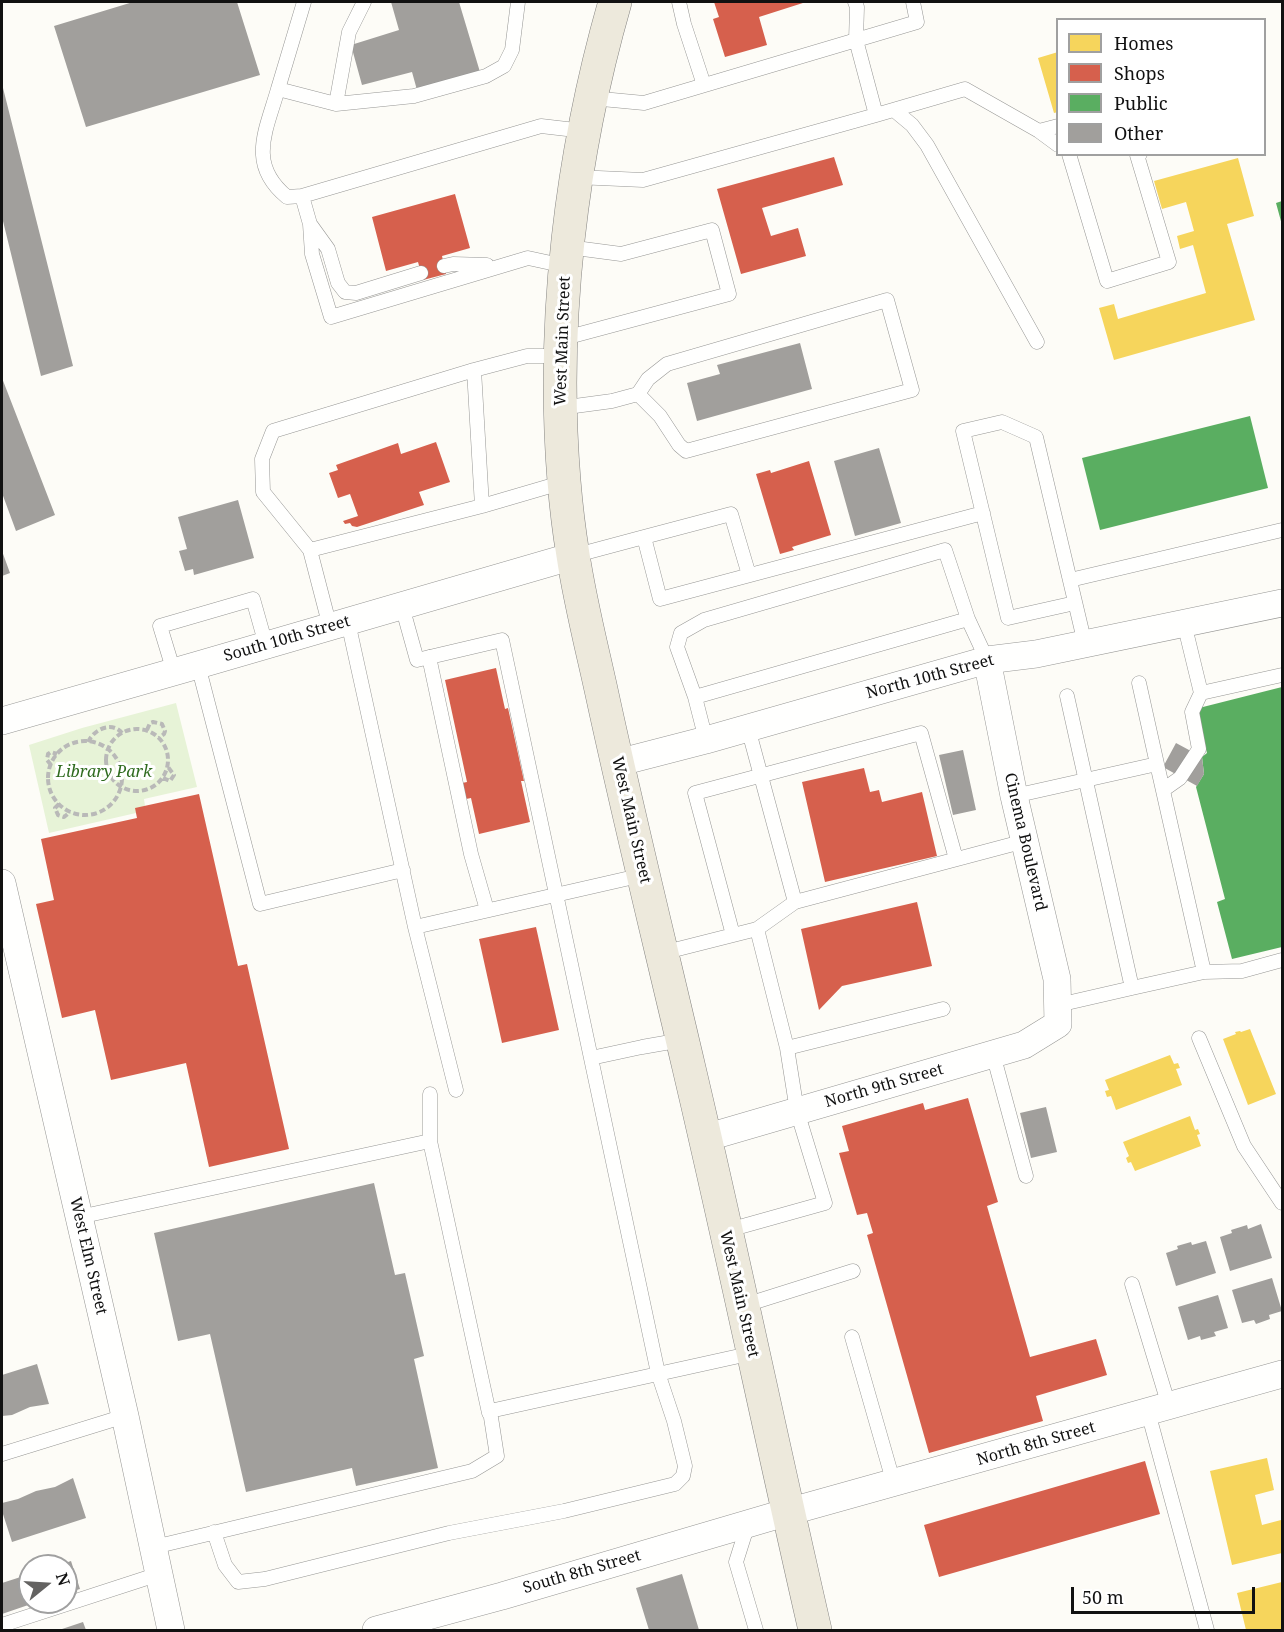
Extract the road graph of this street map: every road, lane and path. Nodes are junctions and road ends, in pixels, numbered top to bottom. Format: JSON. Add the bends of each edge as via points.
{"nodes":[{"id":1,"x":304,"y":2,"type":"edge"},
{"id":2,"x":364,"y":2,"type":"edge"},
{"id":3,"x":518,"y":2,"type":"edge"},
{"id":4,"x":615,"y":2,"type":"edge"},
{"id":5,"x":679,"y":2,"type":"edge"},
{"id":6,"x":855,"y":2,"type":"edge"},
{"id":7,"x":913,"y":2,"type":"edge"},
{"id":8,"x":856,"y":40,"type":"junction"},
{"id":9,"x":704,"y":85,"type":"junction"},
{"id":10,"x":278,"y":89,"type":"junction"},
{"id":11,"x":591,"y":98,"type":"junction"},
{"id":12,"x":336,"y":104,"type":"junction"},
{"id":13,"x":894,"y":110,"type":"junction"},
{"id":14,"x":876,"y":115,"type":"junction"},
{"id":15,"x":1056,"y":127,"type":"edge"},
{"id":16,"x":584,"y":131,"type":"junction"},
{"id":17,"x":1040,"y":131,"type":"junction"},
{"id":18,"x":1056,"y":143,"type":"edge"},
{"id":19,"x":1071,"y":156,"type":"edge"},
{"id":20,"x":1137,"y":156,"type":"edge"},
{"id":21,"x":576,"y":177,"type":"junction"},
{"id":22,"x":302,"y":196,"type":"junction"},
{"id":23,"x":310,"y":224,"type":"junction"},
{"id":24,"x":567,"y":256,"type":"junction"},
{"id":25,"x":444,"y":266,"type":"dead end"},
{"id":26,"x":500,"y":266,"type":"junction"},
{"id":27,"x":421,"y":273,"type":"dead end"},
{"id":28,"x":1037,"y":342,"type":"dead end"},
{"id":29,"x":561,"y":347,"type":"junction"},
{"id":30,"x":474,"y":370,"type":"junction"},
{"id":31,"x":638,"y":394,"type":"junction"},
{"id":32,"x":560,"y":408,"type":"junction"},
{"id":33,"x":564,"y":482,"type":"junction"},
{"id":34,"x":482,"y":506,"type":"junction"},
{"id":35,"x":983,"y":513,"type":"junction"},
{"id":36,"x":1282,"y":530,"type":"edge"},
{"id":37,"x":644,"y":537,"type":"junction"},
{"id":38,"x":310,"y":550,"type":"junction"},
{"id":39,"x":573,"y":556,"type":"junction"},
{"id":40,"x":749,"y":575,"type":"junction"},
{"id":41,"x":1070,"y":580,"type":"junction"},
{"id":42,"x":1075,"y":603,"type":"junction"},
{"id":43,"x":1282,"y":603,"type":"edge"},
{"id":44,"x":402,"y":606,"type":"junction"},
{"id":45,"x":968,"y":619,"type":"junction"},
{"id":46,"x":1184,"y":623,"type":"junction"},
{"id":47,"x":339,"y":624,"type":"junction"},
{"id":48,"x":1085,"y":644,"type":"junction"},
{"id":49,"x":266,"y":645,"type":"junction"},
{"id":50,"x":429,"y":657,"type":"junction"},
{"id":51,"x":987,"y":660,"type":"junction"},
{"id":52,"x":186,"y":669,"type":"junction"},
{"id":53,"x":1282,"y":675,"type":"edge"},
{"id":54,"x":1139,"y":683,"type":"dead end"},
{"id":55,"x":1201,"y":693,"type":"junction"},
{"id":56,"x":1067,"y":696,"type":"dead end"},
{"id":57,"x":695,"y":697,"type":"junction"},
{"id":58,"x":2,"y":721,"type":"edge"},
{"id":59,"x":748,"y":728,"type":"junction"},
{"id":60,"x":147,"y":730,"type":"junction"},
{"id":61,"x":122,"y":733,"type":"junction"},
{"id":62,"x":159,"y":738,"type":"junction"},
{"id":63,"x":706,"y":740,"type":"junction"},
{"id":64,"x":88,"y":742,"type":"junction"},
{"id":65,"x":108,"y":749,"type":"junction"},
{"id":66,"x":57,"y":754,"type":"junction"},
{"id":67,"x":617,"y":763,"type":"junction"},
{"id":68,"x":51,"y":765,"type":"junction"},
{"id":69,"x":1157,"y":765,"type":"junction"},
{"id":70,"x":168,"y":767,"type":"junction"},
{"id":71,"x":761,"y":776,"type":"junction"},
{"id":72,"x":163,"y":778,"type":"junction"},
{"id":73,"x":1086,"y":780,"type":"junction"},
{"id":74,"x":122,"y":787,"type":"junction"},
{"id":75,"x":1163,"y":790,"type":"junction"},
{"id":76,"x":1014,"y":796,"type":"junction"},
{"id":77,"x":58,"y":804,"type":"junction"},
{"id":78,"x":70,"y":812,"type":"junction"},
{"id":79,"x":1025,"y":841,"type":"junction"},
{"id":80,"x":956,"y":860,"type":"junction"},
{"id":81,"x":403,"y":870,"type":"junction"},
{"id":82,"x":644,"y":876,"type":"junction"},
{"id":83,"x":2,"y":883,"type":"edge"},
{"id":84,"x":557,"y":894,"type":"junction"},
{"id":85,"x":795,"y":902,"type":"junction"},
{"id":86,"x":487,"y":910,"type":"junction"},
{"id":87,"x":415,"y":927,"type":"junction"},
{"id":88,"x":757,"y":929,"type":"junction"},
{"id":89,"x":733,"y":935,"type":"junction"},
{"id":90,"x":662,"y":953,"type":"junction"},
{"id":91,"x":1282,"y":960,"type":"edge"},
{"id":92,"x":1204,"y":972,"type":"junction"},
{"id":93,"x":1132,"y":988,"type":"junction"},
{"id":94,"x":943,"y":1009,"type":"dead end"},
{"id":95,"x":1058,"y":1014,"type":"junction"},
{"id":96,"x":1199,"y":1038,"type":"dead end"},
{"id":97,"x":682,"y":1040,"type":"junction"},
{"id":98,"x":788,"y":1048,"type":"junction"},
{"id":99,"x":993,"y":1054,"type":"junction"},
{"id":100,"x":591,"y":1058,"type":"junction"},
{"id":101,"x":456,"y":1090,"type":"dead end"},
{"id":102,"x":430,"y":1095,"type":"dead end"},
{"id":103,"x":797,"y":1111,"type":"junction"},
{"id":104,"x":705,"y":1138,"type":"junction"},
{"id":105,"x":430,"y":1141,"type":"junction"},
{"id":106,"x":1026,"y":1176,"type":"dead end"},
{"id":107,"x":1282,"y":1203,"type":"edge"},
{"id":108,"x":79,"y":1217,"type":"junction"},
{"id":109,"x":726,"y":1231,"type":"junction"},
{"id":110,"x":853,"y":1271,"type":"dead end"},
{"id":111,"x":1132,"y":1284,"type":"dead end"},
{"id":112,"x":742,"y":1306,"type":"junction"},
{"id":113,"x":852,"y":1337,"type":"dead end"},
{"id":114,"x":753,"y":1353,"type":"junction"},
{"id":115,"x":658,"y":1373,"type":"junction"},
{"id":116,"x":1282,"y":1374,"type":"edge"},
{"id":117,"x":1159,"y":1409,"type":"junction"},
{"id":118,"x":490,"y":1412,"type":"junction"},
{"id":119,"x":125,"y":1416,"type":"junction"},
{"id":120,"x":2,"y":1454,"type":"edge"},
{"id":121,"x":894,"y":1484,"type":"junction"},
{"id":122,"x":788,"y":1512,"type":"junction"},
{"id":123,"x":748,"y":1524,"type":"junction"},
{"id":124,"x":214,"y":1532,"type":"junction"},
{"id":125,"x":154,"y":1546,"type":"junction"},
{"id":126,"x":159,"y":1574,"type":"junction"},
{"id":127,"x":2,"y":1625,"type":"edge"},
{"id":128,"x":388,"y":1629,"type":"edge"},
{"id":129,"x":171,"y":1630,"type":"edge"},
{"id":130,"x":756,"y":1630,"type":"edge"},
{"id":131,"x":815,"y":1630,"type":"edge"},
{"id":132,"x":1207,"y":1630,"type":"edge"}],
"edges":[{"from":1,"to":10,"type":"lane"},
{"from":2,"to":12,"type":"lane","via":[[349,32]]},
{"from":3,"to":12,"type":"lane","via":[[512,50],[504,66],[486,76],[414,96]]},
{"from":4,"to":11,"type":"main road","name":"West Main Street"},
{"from":5,"to":9,"type":"lane"},
{"from":6,"to":8,"type":"lane"},
{"from":7,"to":8,"type":"lane","via":[[917,22]]},
{"from":8,"to":9,"type":"lane"},
{"from":8,"to":14,"type":"lane"},
{"from":9,"to":11,"type":"lane","via":[[644,103]]},
{"from":10,"to":12,"type":"lane"},
{"from":10,"to":22,"type":"lane","via":[[263,141],[265,170],[287,197]]},
{"from":11,"to":16,"type":"main road","name":"West Main Street"},
{"from":13,"to":14,"type":"lane"},
{"from":13,"to":17,"type":"lane","via":[[964,89]]},
{"from":13,"to":28,"type":"lane","via":[[912,124],[927,145]]},
{"from":14,"to":21,"type":"lane","via":[[643,180]]},
{"from":15,"to":17,"type":"lane"},
{"from":16,"to":21,"type":"main road","name":"West Main Street"},
{"from":16,"to":22,"type":"lane","via":[[541,126]]},
{"from":17,"to":18,"type":"lane"},
{"from":19,"to":20,"type":"lane","via":[[1107,281],[1169,262]]},
{"from":21,"to":24,"type":"main road","name":"West Main Street"},
{"from":22,"to":23,"type":"lane"},
{"from":23,"to":26,"type":"lane","via":[[312,254],[330,317]]},
{"from":23,"to":27,"type":"lane","via":[[328,249],[338,283],[345,292],[356,293]]},
{"from":24,"to":26,"type":"lane","via":[[528,258]]},
{"from":24,"to":29,"type":"main road","name":"West Main Street"},
{"from":24,"to":29,"type":"lane","via":[[621,254],[712,230],[729,294]]},
{"from":25,"to":26,"type":"lane"},
{"from":29,"to":30,"type":"lane"},
{"from":29,"to":32,"type":"main road","name":"West Main Street"},
{"from":30,"to":34,"type":"lane"},
{"from":30,"to":38,"type":"lane","via":[[273,431],[262,459],[263,492]]},
{"from":31,"to":31,"type":"lane","via":[[686,451],[912,390],[887,300],[667,364],[648,379]]},
{"from":31,"to":32,"type":"lane"},
{"from":32,"to":33,"type":"main road","name":"West Main Street"},
{"from":33,"to":34,"type":"lane"},
{"from":33,"to":39,"type":"main road","name":"West Main Street"},
{"from":34,"to":38,"type":"lane"},
{"from":35,"to":40,"type":"lane"},
{"from":35,"to":41,"type":"lane","via":[[963,431],[1002,422],[1036,437]]},
{"from":35,"to":42,"type":"lane","via":[[1008,618]]},
{"from":36,"to":41,"type":"lane"},
{"from":37,"to":39,"type":"lane"},
{"from":37,"to":40,"type":"lane","via":[[731,514]]},
{"from":37,"to":40,"type":"lane","via":[[660,599]]},
{"from":38,"to":47,"type":"lane"},
{"from":39,"to":44,"type":"street","name":"South 10th Street"},
{"from":39,"to":67,"type":"main road","name":"West Main Street"},
{"from":41,"to":42,"type":"lane"},
{"from":42,"to":48,"type":"lane"},
{"from":43,"to":46,"type":"street","name":"North 10th Street"},
{"from":44,"to":47,"type":"street","name":"South 10th Street"},
{"from":44,"to":50,"type":"lane","via":[[417,660]]},
{"from":45,"to":51,"type":"lane"},
{"from":45,"to":57,"type":"lane"},
{"from":45,"to":57,"type":"lane","via":[[945,550],[934,553],[704,620],[681,633],[677,647]]},
{"from":46,"to":48,"type":"street","name":"North 10th Street"},
{"from":46,"to":55,"type":"lane"},
{"from":47,"to":49,"type":"street","name":"South 10th Street"},
{"from":47,"to":81,"type":"lane"},
{"from":48,"to":51,"type":"street","name":"North 10th Street"},
{"from":49,"to":52,"type":"street","name":"South 10th Street"},
{"from":49,"to":52,"type":"lane","via":[[253,599],[160,626]]},
{"from":50,"to":84,"type":"lane","via":[[502,640]]},
{"from":50,"to":86,"type":"lane","via":[[471,854]]},
{"from":51,"to":59,"type":"street","name":"North 10th Street"},
{"from":51,"to":76,"type":"street","name":"Cinema Boulevard"},
{"from":52,"to":58,"type":"street","name":"South 10th Street"},
{"from":52,"to":81,"type":"lane","via":[[260,904]]},
{"from":53,"to":55,"type":"lane"},
{"from":54,"to":69,"type":"lane"},
{"from":55,"to":75,"type":"lane","via":[[1192,712],[1198,749],[1180,778]]},
{"from":56,"to":73,"type":"lane"},
{"from":57,"to":63,"type":"lane"},
{"from":59,"to":63,"type":"street","name":"North 10th Street"},
{"from":59,"to":71,"type":"lane"},
{"from":60,"to":61,"type":"path"},
{"from":60,"to":62,"type":"path"},
{"from":60,"to":62,"type":"path","via":[[150,723],[162,724],[165,731]]},
{"from":61,"to":64,"type":"path","via":[[114,727],[104,728],[93,733]]},
{"from":61,"to":65,"type":"path"},
{"from":62,"to":70,"type":"path","via":[[168,752]]},
{"from":63,"to":67,"type":"street","name":"North 10th Street"},
{"from":64,"to":65,"type":"path"},
{"from":64,"to":66,"type":"path","via":[[71,744]]},
{"from":65,"to":74,"type":"path","via":[[120,766]]},
{"from":65,"to":74,"type":"path","via":[[107,769]]},
{"from":66,"to":68,"type":"path"},
{"from":66,"to":68,"type":"path","via":[[48,754]]},
{"from":67,"to":82,"type":"main road","name":"West Main Street"},
{"from":68,"to":77,"type":"path","via":[[50,791]]},
{"from":69,"to":73,"type":"lane"},
{"from":69,"to":75,"type":"lane"},
{"from":70,"to":72,"type":"path"},
{"from":70,"to":72,"type":"path","via":[[173,778]]},
{"from":71,"to":80,"type":"lane","via":[[921,733]]},
{"from":71,"to":85,"type":"lane"},
{"from":71,"to":89,"type":"lane","via":[[695,793]]},
{"from":72,"to":74,"type":"path","via":[[155,787],[141,792]]},
{"from":73,"to":76,"type":"lane"},
{"from":73,"to":93,"type":"lane"},
{"from":74,"to":78,"type":"path","via":[[115,801],[102,812]]},
{"from":75,"to":92,"type":"lane"},
{"from":76,"to":79,"type":"street","name":"Cinema Boulevard"},
{"from":77,"to":78,"type":"path"},
{"from":77,"to":78,"type":"path","via":[[58,815],[64,817]]},
{"from":79,"to":80,"type":"lane"},
{"from":79,"to":95,"type":"street","name":"Cinema Boulevard","via":[[1057,979]]},
{"from":80,"to":85,"type":"lane"},
{"from":81,"to":87,"type":"lane"},
{"from":82,"to":84,"type":"lane"},
{"from":82,"to":90,"type":"main road","name":"West Main Street"},
{"from":83,"to":108,"type":"street","name":"West Elm Street"},
{"from":84,"to":86,"type":"lane"},
{"from":84,"to":100,"type":"lane"},
{"from":85,"to":88,"type":"lane"},
{"from":86,"to":87,"type":"lane"},
{"from":87,"to":101,"type":"lane"},
{"from":88,"to":89,"type":"lane"},
{"from":88,"to":98,"type":"lane"},
{"from":89,"to":90,"type":"lane"},
{"from":90,"to":97,"type":"main road","name":"West Main Street"},
{"from":91,"to":92,"type":"lane","via":[[1242,971]]},
{"from":92,"to":93,"type":"lane"},
{"from":93,"to":95,"type":"lane"},
{"from":94,"to":98,"type":"lane"},
{"from":95,"to":99,"type":"street","name":"North 9th Street","via":[[1024,1046]]},
{"from":96,"to":107,"type":"lane","via":[[1244,1146]]},
{"from":97,"to":100,"type":"lane"},
{"from":97,"to":104,"type":"main road","name":"West Main Street"},
{"from":98,"to":103,"type":"lane"},
{"from":99,"to":103,"type":"street","name":"North 9th Street"},
{"from":99,"to":106,"type":"lane"},
{"from":100,"to":115,"type":"lane"},
{"from":102,"to":105,"type":"lane"},
{"from":103,"to":104,"type":"street","name":"North 9th Street"},
{"from":103,"to":109,"type":"lane","via":[[825,1203]]},
{"from":104,"to":109,"type":"main road","name":"West Main Street"},
{"from":105,"to":108,"type":"lane"},
{"from":105,"to":118,"type":"lane"},
{"from":108,"to":119,"type":"street","name":"West Elm Street"},
{"from":109,"to":112,"type":"main road","name":"West Main Street"},
{"from":110,"to":112,"type":"lane"},
{"from":111,"to":117,"type":"lane"},
{"from":112,"to":114,"type":"main road","name":"West Main Street"},
{"from":113,"to":121,"type":"lane"},
{"from":114,"to":115,"type":"lane"},
{"from":114,"to":122,"type":"main road","name":"West Main Street"},
{"from":115,"to":118,"type":"lane"},
{"from":115,"to":124,"type":"lane","via":[[685,1466],[683,1476],[675,1484],[238,1582],[225,1565]]},
{"from":116,"to":117,"type":"street","name":"North 8th Street"},
{"from":117,"to":121,"type":"street","name":"North 8th Street"},
{"from":117,"to":132,"type":"lane"},
{"from":118,"to":124,"type":"lane","via":[[497,1456],[472,1471]]},
{"from":119,"to":120,"type":"lane"},
{"from":119,"to":125,"type":"street","name":"West Elm Street"},
{"from":121,"to":122,"type":"street","name":"North 8th Street"},
{"from":122,"to":123,"type":"street","name":"South 8th Street"},
{"from":122,"to":131,"type":"main road","name":"West Main Street"},
{"from":123,"to":128,"type":"street","name":"South 8th Street"},
{"from":123,"to":130,"type":"lane","via":[[736,1562]]},
{"from":124,"to":125,"type":"lane"},
{"from":125,"to":126,"type":"street","name":"West Elm Street"},
{"from":126,"to":127,"type":"lane"},
{"from":126,"to":129,"type":"street","name":"West Elm Street"}]}
